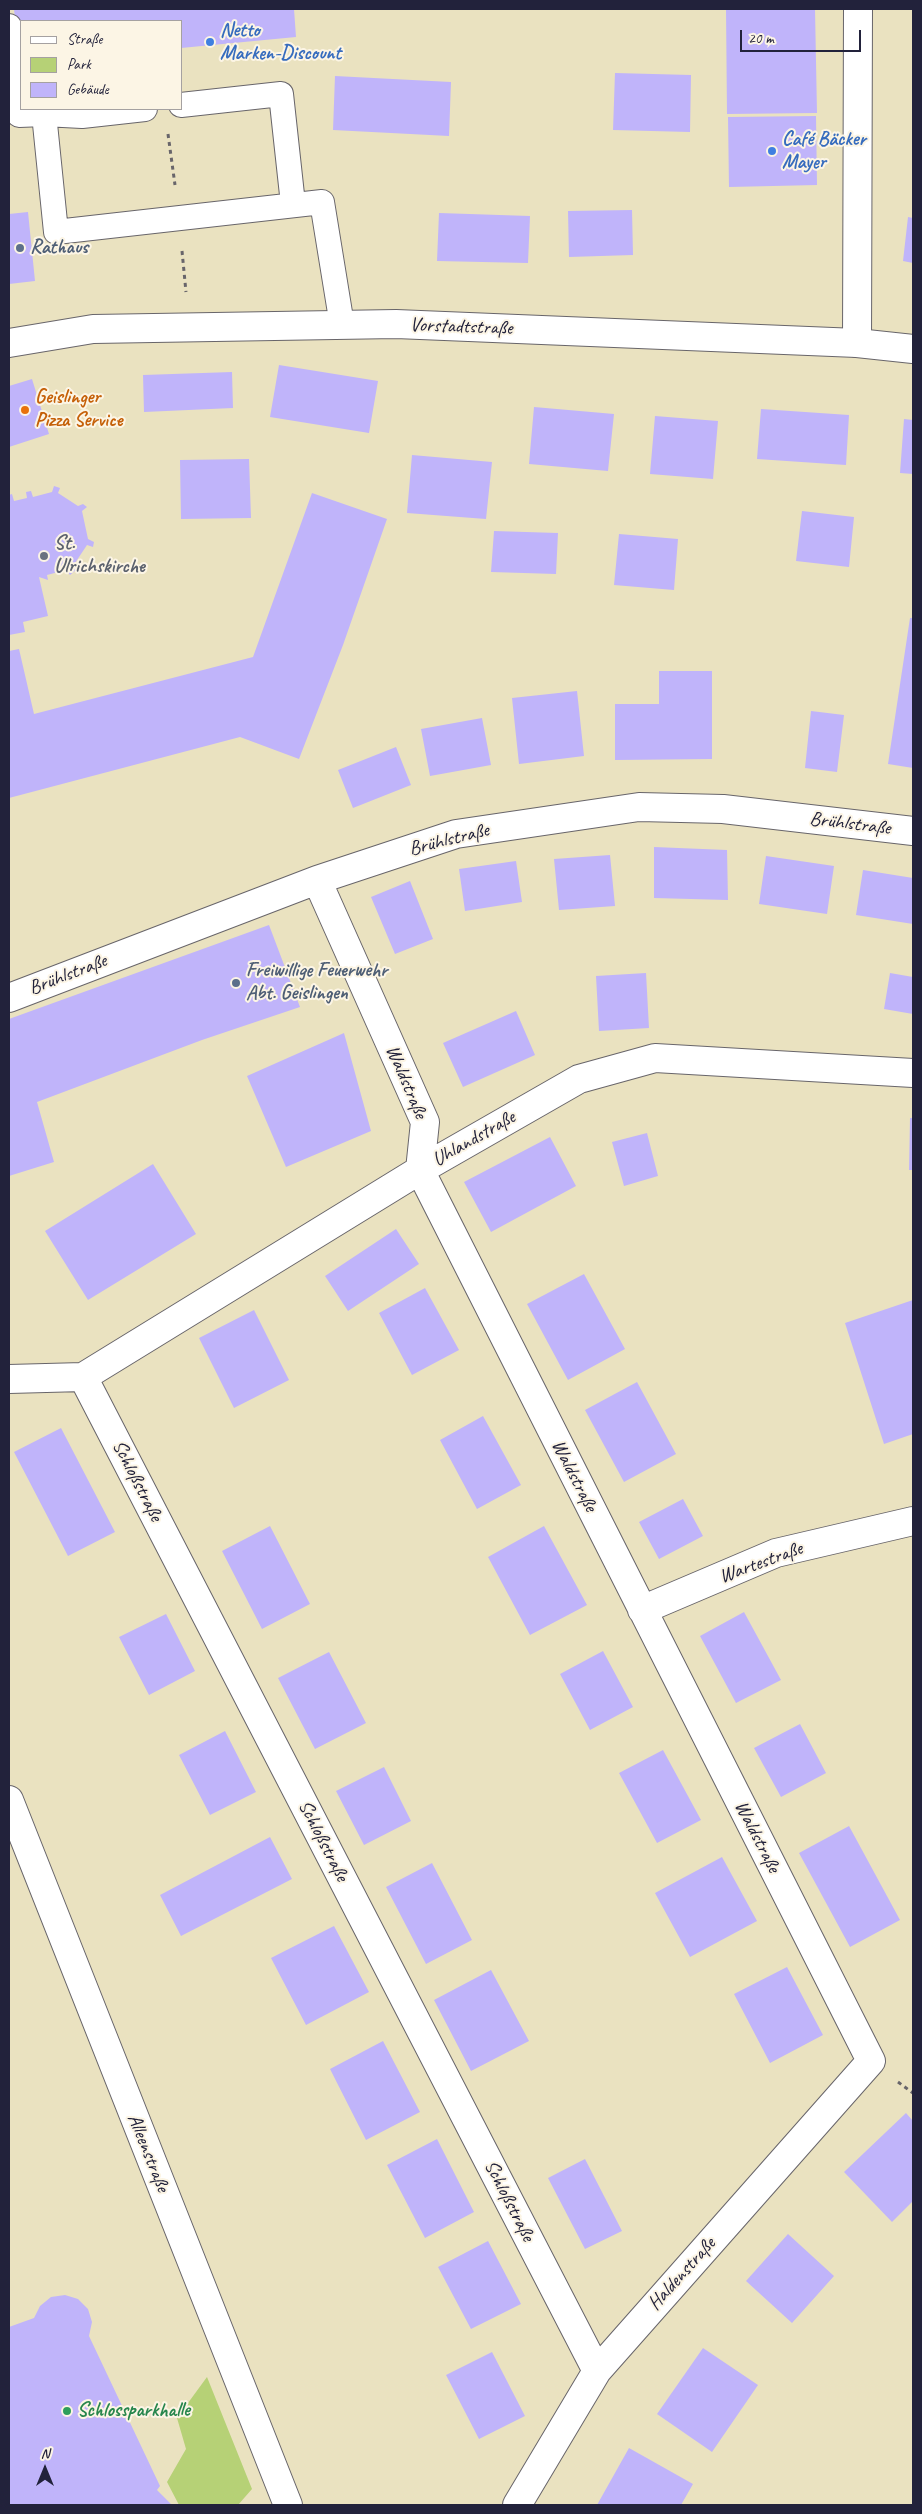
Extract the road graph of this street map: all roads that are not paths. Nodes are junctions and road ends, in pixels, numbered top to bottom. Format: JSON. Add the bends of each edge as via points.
{"nodes":[{"id":1,"x":858,"y":9,"type":"edge"},
{"id":2,"x":9,"y":26,"type":"edge"},
{"id":3,"x":182,"y":105,"type":"edge"},
{"id":4,"x":136,"y":110,"type":"edge"},
{"id":5,"x":44,"y":114,"type":"junction"},
{"id":6,"x":293,"y":204,"type":"junction"},
{"id":7,"x":342,"y":325,"type":"junction"},
{"id":8,"x":9,"y":343,"type":"edge"},
{"id":9,"x":857,"y":343,"type":"junction"},
{"id":10,"x":913,"y":349,"type":"edge"},
{"id":11,"x":913,"y":832,"type":"edge"},
{"id":12,"x":317,"y":880,"type":"junction"},
{"id":13,"x":9,"y":998,"type":"edge"},
{"id":14,"x":913,"y":1074,"type":"edge"},
{"id":15,"x":420,"y":1170,"type":"junction"},
{"id":16,"x":83,"y":1377,"type":"junction"},
{"id":17,"x":9,"y":1379,"type":"edge"},
{"id":18,"x":913,"y":1521,"type":"edge"},
{"id":19,"x":642,"y":1610,"type":"junction"},
{"id":20,"x":9,"y":1800,"type":"edge"},
{"id":21,"x":871,"y":2061,"type":"joint"},
{"id":22,"x":597,"y":2370,"type":"junction"},
{"id":23,"x":288,"y":2505,"type":"edge"},
{"id":24,"x":517,"y":2505,"type":"edge"}],
"edges":[{"from":1,"to":9,"type":"street"},
{"from":2,"to":5,"type":"lane","via":[[19,115]]},
{"from":3,"to":6,"type":"lane","via":[[281,94]]},
{"from":4,"to":5,"type":"lane","via":[[82,116]]},
{"from":5,"to":6,"type":"lane","via":[[56,232]]},
{"from":6,"to":7,"type":"lane","via":[[322,202]]},
{"from":7,"to":8,"type":"street","name":"Vorstadtstraße","via":[[93,329]]},
{"from":7,"to":9,"type":"street","name":"Vorstadtstraße","via":[[396,324]]},
{"from":9,"to":10,"type":"street","name":"Vorstadtstraße"},
{"from":11,"to":12,"type":"street","name":"Brühlstraße","via":[[723,809],[639,807],[456,834]]},
{"from":12,"to":13,"type":"street","name":"Brühlstraße"},
{"from":12,"to":15,"type":"street","name":"Waldstraße","via":[[425,1122]]},
{"from":14,"to":15,"type":"street","name":"Uhlandstraße","via":[[655,1058],[579,1079]]},
{"from":15,"to":16,"type":"street","name":"Uhlandstraße"},
{"from":15,"to":19,"type":"street","name":"Waldstraße"},
{"from":16,"to":17,"type":"street"},
{"from":16,"to":22,"type":"street","name":"Schloßstraße"},
{"from":18,"to":19,"type":"street","name":"Wartestraße","via":[[776,1553]]},
{"from":19,"to":21,"type":"street","name":"Waldstraße"},
{"from":20,"to":23,"type":"street","name":"Alleenstraße"},
{"from":21,"to":22,"type":"street","name":"Haldenstraße"},
{"from":22,"to":24,"type":"street","name":"Haldenstraße"}]}
